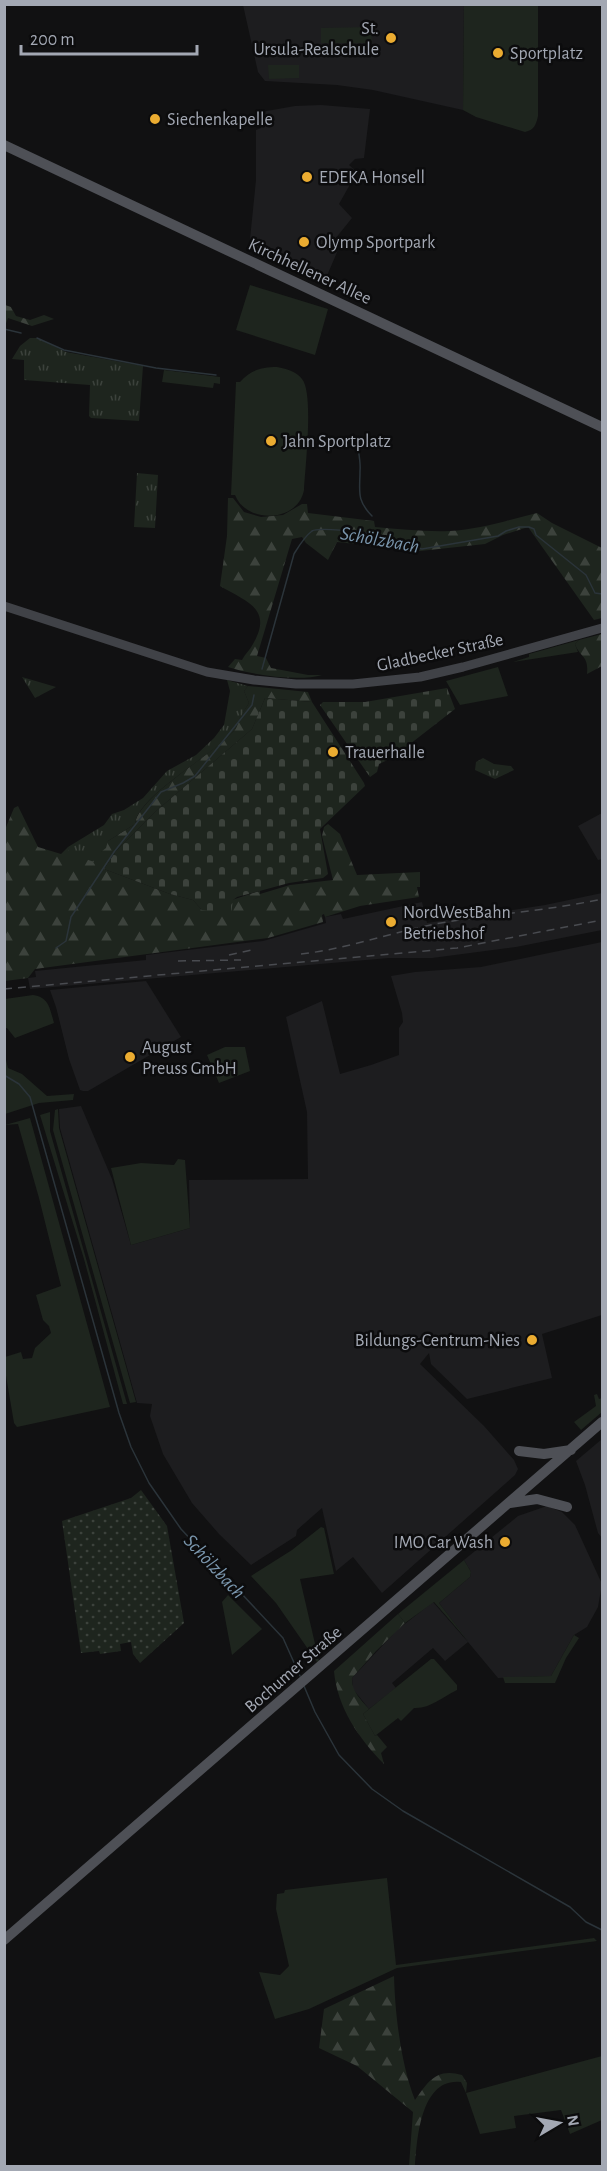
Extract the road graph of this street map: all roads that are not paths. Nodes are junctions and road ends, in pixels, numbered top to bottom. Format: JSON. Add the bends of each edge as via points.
{"nodes":[{"id":1,"x":4,"y":145,"type":"edge"},
{"id":2,"x":603,"y":427,"type":"edge"},
{"id":3,"x":4,"y":606,"type":"edge"},
{"id":4,"x":603,"y":628,"type":"edge"},
{"id":5,"x":603,"y":1422,"type":"edge"},
{"id":6,"x":571,"y":1450,"type":"junction"},
{"id":7,"x":519,"y":1451,"type":"dead end"},
{"id":8,"x":510,"y":1503,"type":"junction"},
{"id":9,"x":567,"y":1507,"type":"dead end"},
{"id":10,"x":4,"y":1940,"type":"edge"}],
"edges":[{"from":1,"to":2,"type":"main road","name":"Kirchhellener Allee"},
{"from":3,"to":4,"type":"main road","name":"Gladbecker Straße","via":[[207,672],[304,685],[420,677]]},
{"from":5,"to":6,"type":"main road","name":"Bochumer Straße"},
{"from":6,"to":7,"type":"main road","via":[[544,1454]]},
{"from":6,"to":8,"type":"main road","name":"Bochumer Straße"},
{"from":8,"to":9,"type":"main road","via":[[537,1499]]},
{"from":8,"to":10,"type":"main road","name":"Bochumer Straße"}]}
